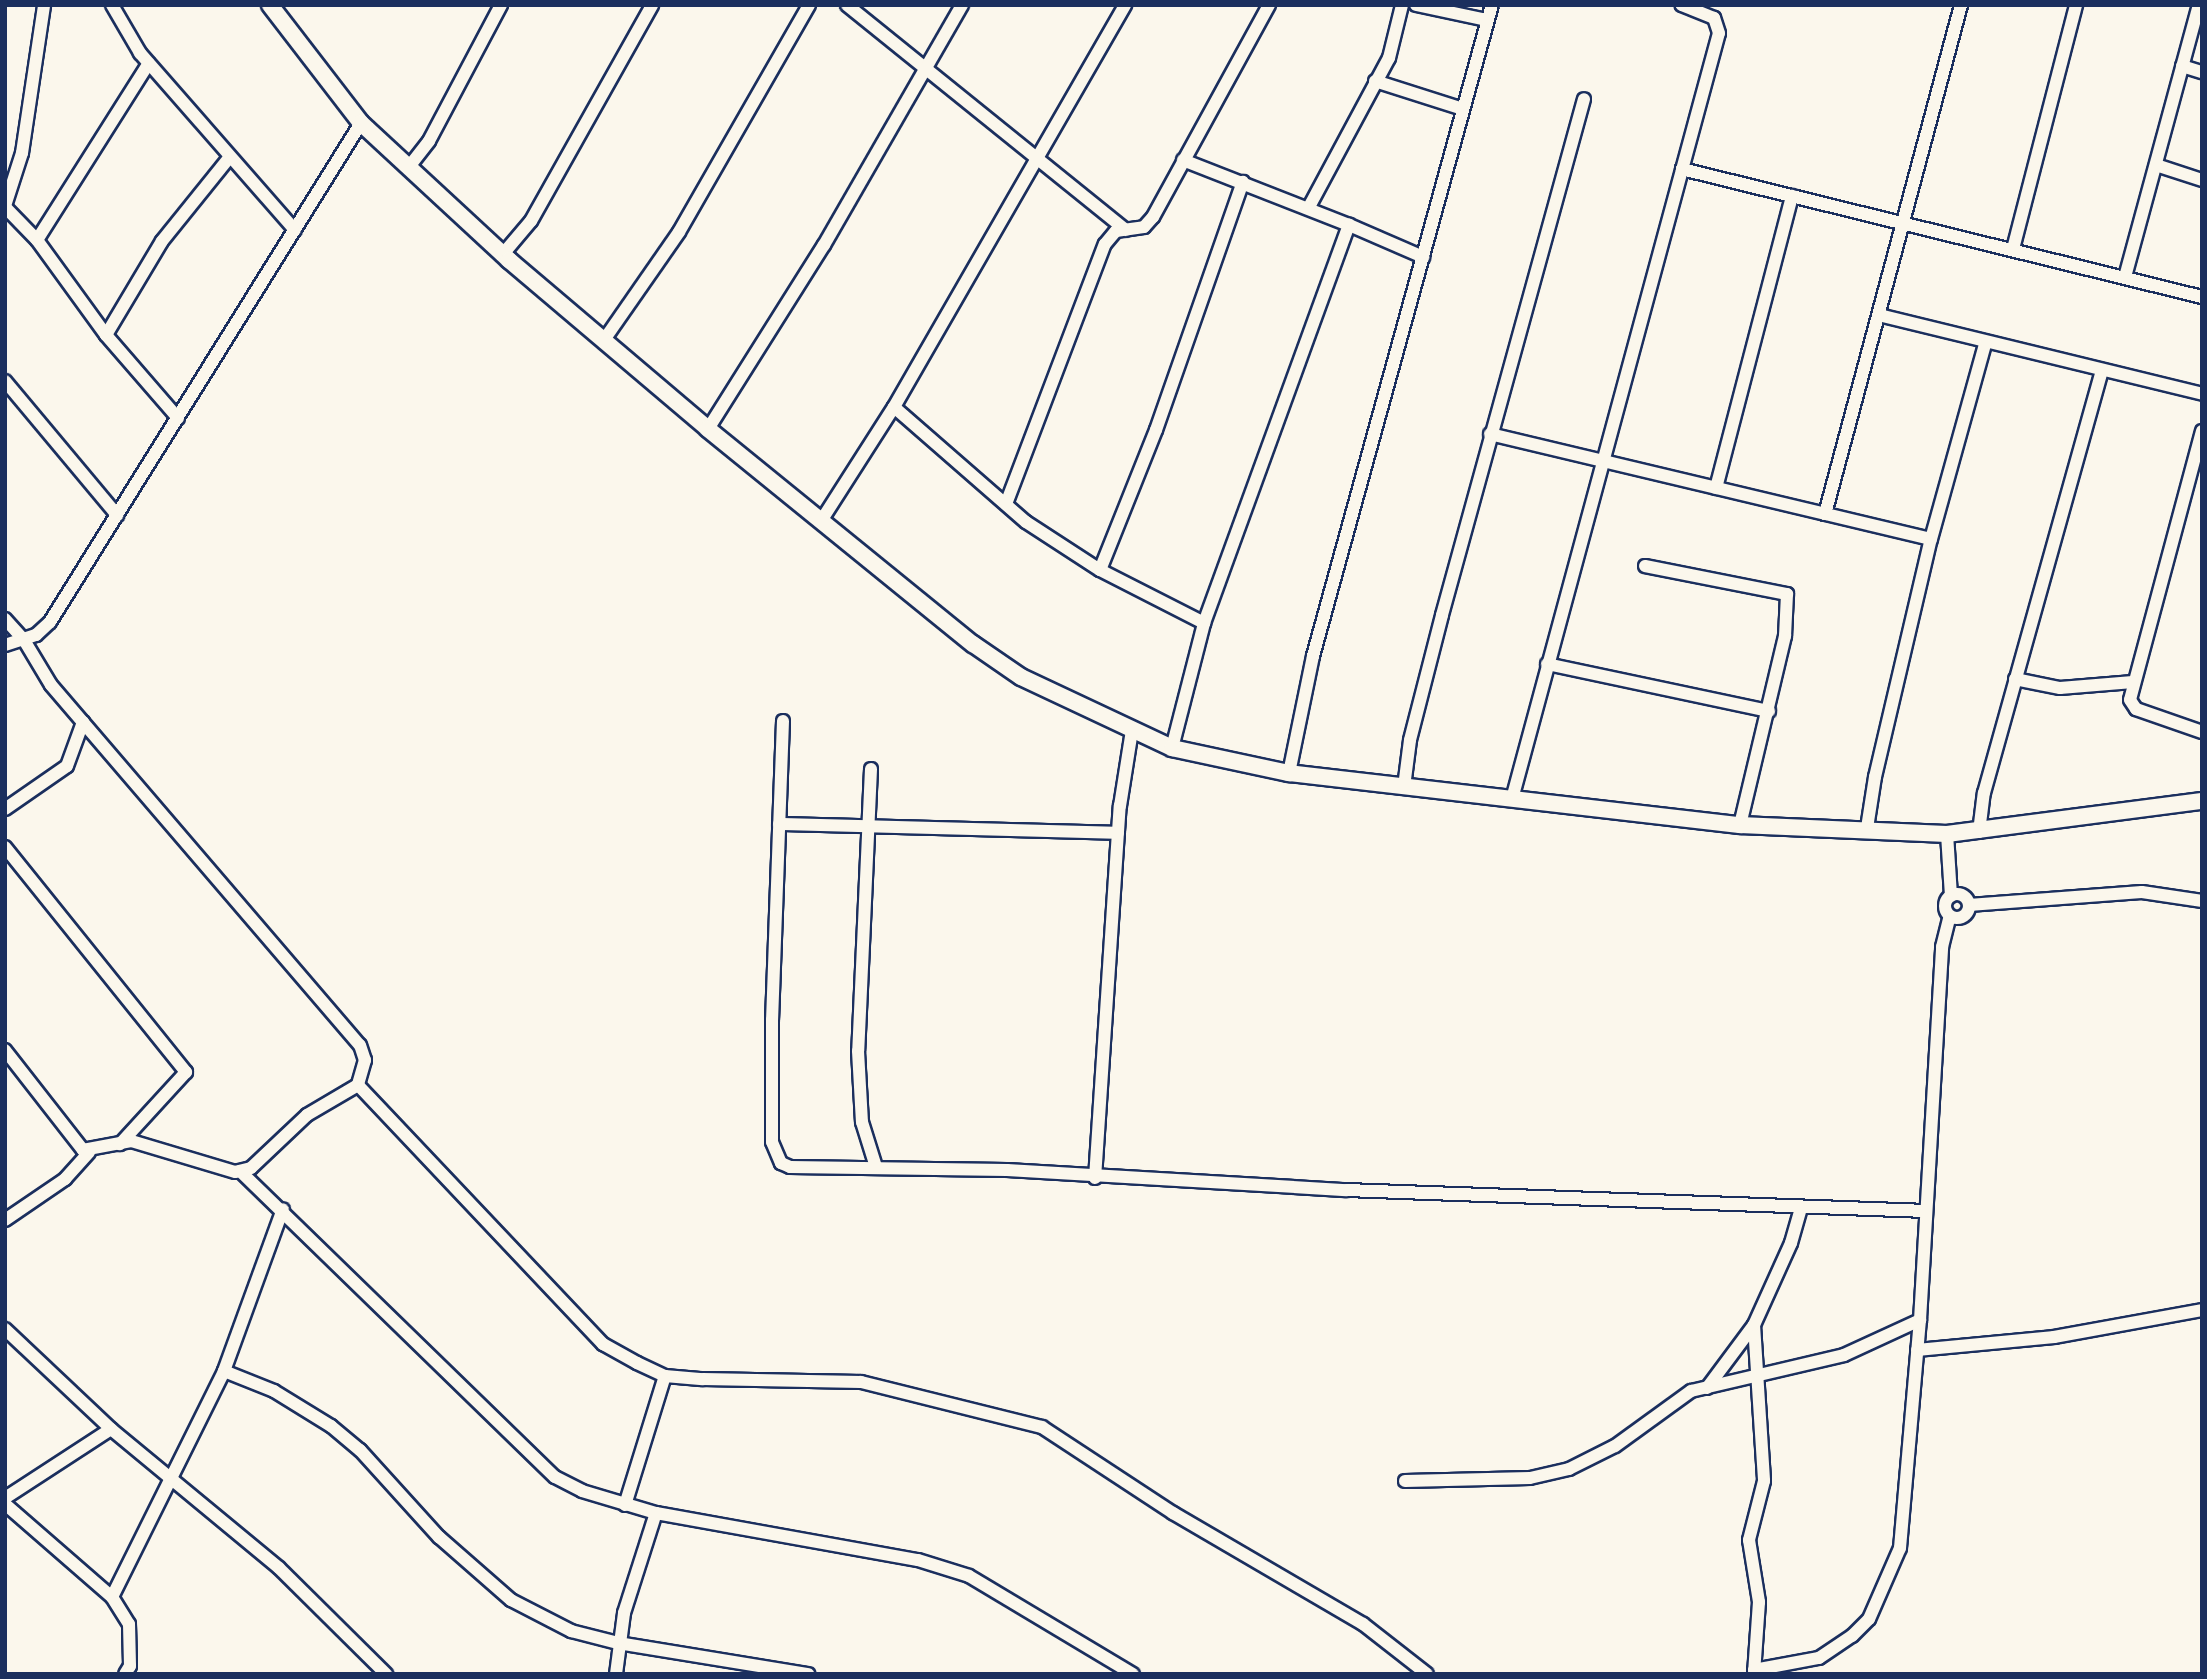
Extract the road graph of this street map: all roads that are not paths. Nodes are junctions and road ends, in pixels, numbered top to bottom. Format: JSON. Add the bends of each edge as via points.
{"nodes":[{"id":1,"x":44,"y":5,"type":"edge"},
{"id":2,"x":112,"y":5,"type":"edge"},
{"id":3,"x":270,"y":5,"type":"edge"},
{"id":4,"x":501,"y":5,"type":"edge"},
{"id":5,"x":652,"y":5,"type":"edge"},
{"id":6,"x":809,"y":5,"type":"edge"},
{"id":7,"x":847,"y":5,"type":"edge"},
{"id":8,"x":962,"y":5,"type":"edge"},
{"id":9,"x":1125,"y":5,"type":"edge"},
{"id":10,"x":1269,"y":5,"type":"edge"},
{"id":11,"x":1402,"y":5,"type":"edge"},
{"id":12,"x":1416,"y":5,"type":"edge"},
{"id":13,"x":1492,"y":5,"type":"edge"},
{"id":14,"x":1682,"y":5,"type":"edge"},
{"id":15,"x":1961,"y":5,"type":"edge"},
{"id":16,"x":2076,"y":5,"type":"edge"},
{"id":17,"x":2199,"y":5,"type":"edge"},
{"id":18,"x":1488,"y":20,"type":"junction"},
{"id":19,"x":149,"y":63,"type":"junction"},
{"id":20,"x":925,"y":66,"type":"junction"},
{"id":21,"x":2182,"y":66,"type":"junction"},
{"id":22,"x":2202,"y":72,"type":"edge"},
{"id":23,"x":1375,"y":82,"type":"junction"},
{"id":24,"x":1584,"y":99,"type":"dead end"},
{"id":25,"x":1460,"y":108,"type":"junction"},
{"id":26,"x":362,"y":123,"type":"junction"},
{"id":27,"x":229,"y":158,"type":"junction"},
{"id":28,"x":1035,"y":159,"type":"junction"},
{"id":29,"x":1183,"y":160,"type":"junction"},
{"id":30,"x":2156,"y":165,"type":"junction"},
{"id":31,"x":408,"y":168,"type":"junction"},
{"id":32,"x":1682,"y":169,"type":"junction"},
{"id":33,"x":2202,"y":180,"type":"edge"},
{"id":34,"x":1243,"y":182,"type":"junction"},
{"id":35,"x":1792,"y":196,"type":"junction"},
{"id":36,"x":5,"y":206,"type":"edge"},
{"id":37,"x":1309,"y":207,"type":"junction"},
{"id":38,"x":1904,"y":223,"type":"junction"},
{"id":39,"x":1349,"y":225,"type":"junction"},
{"id":40,"x":295,"y":230,"type":"junction"},
{"id":41,"x":1126,"y":230,"type":"junction"},
{"id":42,"x":37,"y":240,"type":"junction"},
{"id":43,"x":2013,"y":249,"type":"junction"},
{"id":44,"x":503,"y":254,"type":"junction"},
{"id":45,"x":1423,"y":257,"type":"junction"},
{"id":46,"x":2125,"y":277,"type":"junction"},
{"id":47,"x":2202,"y":297,"type":"edge"},
{"id":48,"x":1879,"y":315,"type":"junction"},
{"id":49,"x":106,"y":334,"type":"junction"},
{"id":50,"x":604,"y":340,"type":"junction"},
{"id":51,"x":1986,"y":344,"type":"junction"},
{"id":52,"x":2102,"y":371,"type":"junction"},
{"id":53,"x":5,"y":381,"type":"edge"},
{"id":54,"x":2202,"y":394,"type":"edge"},
{"id":55,"x":894,"y":407,"type":"junction"},
{"id":56,"x":178,"y":418,"type":"junction"},
{"id":57,"x":708,"y":429,"type":"junction"},
{"id":58,"x":2202,"y":431,"type":"edge"},
{"id":59,"x":1490,"y":433,"type":"junction"},
{"id":60,"x":1604,"y":462,"type":"junction"},
{"id":61,"x":1716,"y":488,"type":"junction"},
{"id":62,"x":1006,"y":504,"type":"junction"},
{"id":63,"x":117,"y":514,"type":"junction"},
{"id":64,"x":1825,"y":514,"type":"junction"},
{"id":65,"x":821,"y":521,"type":"junction"},
{"id":66,"x":1931,"y":539,"type":"junction"},
{"id":67,"x":1645,"y":566,"type":"dead end"},
{"id":68,"x":1100,"y":570,"type":"junction"},
{"id":69,"x":5,"y":620,"type":"edge"},
{"id":70,"x":1204,"y":623,"type":"junction"},
{"id":71,"x":24,"y":640,"type":"junction"},
{"id":72,"x":5,"y":645,"type":"edge"},
{"id":73,"x":1547,"y":664,"type":"junction"},
{"id":74,"x":2015,"y":679,"type":"junction"},
{"id":75,"x":2133,"y":682,"type":"junction"},
{"id":76,"x":1769,"y":711,"type":"junction"},
{"id":77,"x":783,"y":721,"type":"dead end"},
{"id":78,"x":83,"y":722,"type":"junction"},
{"id":79,"x":1132,"y":730,"type":"junction"},
{"id":80,"x":2202,"y":732,"type":"edge"},
{"id":81,"x":1172,"y":748,"type":"junction"},
{"id":82,"x":871,"y":769,"type":"dead end"},
{"id":83,"x":1289,"y":773,"type":"junction"},
{"id":84,"x":1404,"y":787,"type":"junction"},
{"id":85,"x":1512,"y":799,"type":"junction"},
{"id":86,"x":2202,"y":801,"type":"edge"},
{"id":87,"x":5,"y":809,"type":"edge"},
{"id":88,"x":779,"y":824,"type":"junction"},
{"id":89,"x":1740,"y":825,"type":"junction"},
{"id":90,"x":868,"y":827,"type":"junction"},
{"id":91,"x":1867,"y":828,"type":"junction"},
{"id":92,"x":1979,"y":832,"type":"junction"},
{"id":93,"x":1118,"y":833,"type":"junction"},
{"id":94,"x":1947,"y":834,"type":"junction"},
{"id":95,"x":5,"y":847,"type":"edge"},
{"id":96,"x":1951,"y":895,"type":"junction"},
{"id":97,"x":2202,"y":901,"type":"edge"},
{"id":98,"x":1969,"y":905,"type":"junction"},
{"id":99,"x":1950,"y":916,"type":"junction"},
{"id":100,"x":5,"y":1050,"type":"edge"},
{"id":101,"x":358,"y":1085,"type":"junction"},
{"id":102,"x":120,"y":1144,"type":"junction"},
{"id":103,"x":89,"y":1152,"type":"junction"},
{"id":104,"x":876,"y":1167,"type":"junction"},
{"id":105,"x":240,"y":1171,"type":"junction"},
{"id":106,"x":1095,"y":1178,"type":"junction"},
{"id":107,"x":1801,"y":1207,"type":"junction"},
{"id":108,"x":283,"y":1209,"type":"junction"},
{"id":109,"x":1926,"y":1211,"type":"junction"},
{"id":110,"x":5,"y":1220,"type":"edge"},
{"id":111,"x":2202,"y":1310,"type":"edge"},
{"id":112,"x":1920,"y":1320,"type":"junction"},
{"id":113,"x":1754,"y":1325,"type":"junction"},
{"id":114,"x":5,"y":1329,"type":"edge"},
{"id":115,"x":1917,"y":1350,"type":"junction"},
{"id":116,"x":224,"y":1371,"type":"junction"},
{"id":117,"x":665,"y":1376,"type":"junction"},
{"id":118,"x":1757,"y":1378,"type":"junction"},
{"id":119,"x":1707,"y":1388,"type":"junction"},
{"id":120,"x":111,"y":1429,"type":"junction"},
{"id":121,"x":170,"y":1480,"type":"junction"},
{"id":122,"x":1405,"y":1481,"type":"dead end"},
{"id":123,"x":5,"y":1499,"type":"edge"},
{"id":124,"x":5,"y":1504,"type":"edge"},
{"id":125,"x":625,"y":1505,"type":"junction"},
{"id":126,"x":656,"y":1513,"type":"junction"},
{"id":127,"x":112,"y":1597,"type":"junction"},
{"id":128,"x":618,"y":1643,"type":"junction"},
{"id":129,"x":756,"y":1669,"type":"edge"},
{"id":130,"x":1754,"y":1672,"type":"edge"},
{"id":131,"x":125,"y":1674,"type":"edge"},
{"id":132,"x":386,"y":1674,"type":"edge"},
{"id":133,"x":616,"y":1674,"type":"edge"},
{"id":134,"x":808,"y":1674,"type":"edge"},
{"id":135,"x":1133,"y":1674,"type":"edge"},
{"id":136,"x":1427,"y":1674,"type":"edge"}],
"edges":[{"from":1,"to":36,"type":"street","via":[[22,153]]},
{"from":2,"to":19,"type":"street"},
{"from":3,"to":26,"type":"street"},
{"from":4,"to":31,"type":"street","via":[[429,141]]},
{"from":5,"to":44,"type":"street","via":[[531,221]]},
{"from":6,"to":50,"type":"street","via":[[679,232]]},
{"from":7,"to":20,"type":"street"},
{"from":8,"to":20,"type":"street"},
{"from":9,"to":28,"type":"street"},
{"from":10,"to":29,"type":"street"},
{"from":11,"to":23,"type":"street","via":[[1389,58]]},
{"from":12,"to":18,"type":"street"},
{"from":13,"to":18,"type":"street"},
{"from":14,"to":32,"type":"street","via":[[1714,19],[1719,33]]},
{"from":15,"to":38,"type":"street"},
{"from":16,"to":43,"type":"street"},
{"from":17,"to":21,"type":"street"},
{"from":18,"to":25,"type":"street"},
{"from":19,"to":27,"type":"street"},
{"from":19,"to":42,"type":"street"},
{"from":20,"to":28,"type":"street"},
{"from":20,"to":57,"type":"street","via":[[824,245]]},
{"from":21,"to":22,"type":"street"},
{"from":21,"to":30,"type":"street"},
{"from":23,"to":25,"type":"street"},
{"from":23,"to":37,"type":"street"},
{"from":24,"to":59,"type":"street"},
{"from":25,"to":45,"type":"street"},
{"from":26,"to":31,"type":"street"},
{"from":26,"to":40,"type":"street"},
{"from":27,"to":40,"type":"street"},
{"from":27,"to":49,"type":"street","via":[[162,241]]},
{"from":28,"to":41,"type":"street"},
{"from":28,"to":55,"type":"street"},
{"from":29,"to":34,"type":"street"},
{"from":29,"to":41,"type":"street","via":[[1153,217],[1144,227]]},
{"from":30,"to":33,"type":"street"},
{"from":30,"to":46,"type":"street"},
{"from":31,"to":44,"type":"street"},
{"from":32,"to":35,"type":"street"},
{"from":32,"to":60,"type":"street"},
{"from":34,"to":37,"type":"street"},
{"from":34,"to":68,"type":"street","via":[[1156,430]]},
{"from":35,"to":38,"type":"street"},
{"from":35,"to":61,"type":"street"},
{"from":36,"to":42,"type":"street"},
{"from":37,"to":39,"type":"street"},
{"from":38,"to":43,"type":"street"},
{"from":38,"to":48,"type":"street"},
{"from":39,"to":45,"type":"street"},
{"from":39,"to":70,"type":"street"},
{"from":40,"to":56,"type":"street"},
{"from":41,"to":62,"type":"street","via":[[1116,231],[1105,244]]},
{"from":42,"to":49,"type":"street"},
{"from":43,"to":46,"type":"street"},
{"from":44,"to":50,"type":"street"},
{"from":45,"to":83,"type":"street","via":[[1314,656]]},
{"from":46,"to":47,"type":"street"},
{"from":48,"to":51,"type":"street"},
{"from":48,"to":64,"type":"street"},
{"from":49,"to":56,"type":"street"},
{"from":50,"to":57,"type":"street"},
{"from":51,"to":52,"type":"street"},
{"from":51,"to":66,"type":"street"},
{"from":52,"to":54,"type":"street"},
{"from":52,"to":74,"type":"street"},
{"from":53,"to":63,"type":"street"},
{"from":55,"to":62,"type":"street"},
{"from":55,"to":65,"type":"street"},
{"from":56,"to":63,"type":"street"},
{"from":57,"to":65,"type":"street"},
{"from":58,"to":75,"type":"street"},
{"from":59,"to":60,"type":"street"},
{"from":59,"to":84,"type":"street","via":[[1410,740]]},
{"from":60,"to":61,"type":"street"},
{"from":60,"to":73,"type":"street"},
{"from":61,"to":64,"type":"street"},
{"from":62,"to":68,"type":"street"},
{"from":63,"to":71,"type":"street","via":[[50,622]]},
{"from":64,"to":66,"type":"street"},
{"from":65,"to":79,"type":"street","via":[[1021,677]]},
{"from":66,"to":91,"type":"street"},
{"from":67,"to":76,"type":"street","via":[[1787,594],[1785,636]]},
{"from":68,"to":70,"type":"street"},
{"from":69,"to":71,"type":"street"},
{"from":70,"to":81,"type":"street"},
{"from":71,"to":72,"type":"street"},
{"from":71,"to":78,"type":"street","via":[[51,685]]},
{"from":73,"to":76,"type":"street"},
{"from":73,"to":85,"type":"street"},
{"from":74,"to":75,"type":"street","via":[[2060,688]]},
{"from":74,"to":92,"type":"street","via":[[1984,793]]},
{"from":75,"to":80,"type":"street","via":[[2130,700],[2136,709]]},
{"from":76,"to":89,"type":"street"},
{"from":77,"to":88,"type":"street"},
{"from":78,"to":87,"type":"street","via":[[67,766]]},
{"from":78,"to":101,"type":"street","via":[[360,1045],[365,1059]]},
{"from":79,"to":81,"type":"street"},
{"from":79,"to":93,"type":"street"},
{"from":81,"to":83,"type":"street"},
{"from":82,"to":90,"type":"street"},
{"from":83,"to":84,"type":"street"},
{"from":84,"to":85,"type":"street"},
{"from":85,"to":89,"type":"street"},
{"from":86,"to":92,"type":"street"},
{"from":88,"to":90,"type":"street"},
{"from":88,"to":104,"type":"street","via":[[772,1020],[775,1154],[790,1167]]},
{"from":89,"to":91,"type":"street"},
{"from":90,"to":93,"type":"street"},
{"from":90,"to":104,"type":"street","via":[[859,1078],[862,1122]]},
{"from":91,"to":94,"type":"street"},
{"from":92,"to":94,"type":"street"},
{"from":93,"to":106,"type":"street"},
{"from":94,"to":96,"type":"street"},
{"from":95,"to":102,"type":"street","via":[[186,1073]]},
{"from":96,"to":98,"type":"street","via":[[1963,895]]},
{"from":96,"to":99,"type":"street","via":[[1945,905]]},
{"from":97,"to":98,"type":"street","via":[[2132,892]]},
{"from":98,"to":99,"type":"street","via":[[1961,917]]},
{"from":99,"to":109,"type":"street","via":[[1942,947]]},
{"from":100,"to":103,"type":"street"},
{"from":101,"to":105,"type":"street","via":[[330,1099]]},
{"from":101,"to":117,"type":"street","via":[[603,1344]]},
{"from":102,"to":103,"type":"street"},
{"from":102,"to":105,"type":"street","via":[[140,1142]]},
{"from":103,"to":110,"type":"street","via":[[65,1179]]},
{"from":104,"to":106,"type":"street"},
{"from":105,"to":108,"type":"street"},
{"from":106,"to":107,"type":"street"},
{"from":107,"to":109,"type":"street"},
{"from":107,"to":113,"type":"street","via":[[1791,1243]]},
{"from":108,"to":116,"type":"street"},
{"from":108,"to":125,"type":"street","via":[[531,1456],[582,1491]]},
{"from":109,"to":112,"type":"street"},
{"from":111,"to":115,"type":"street","via":[[2054,1337]]},
{"from":112,"to":115,"type":"street"},
{"from":112,"to":118,"type":"street","via":[[1843,1355]]},
{"from":113,"to":118,"type":"street"},
{"from":113,"to":119,"type":"street"},
{"from":114,"to":120,"type":"street"},
{"from":115,"to":130,"type":"street","via":[[1900,1548],[1869,1619],[1819,1658]]},
{"from":116,"to":121,"type":"street"},
{"from":116,"to":128,"type":"street","via":[[274,1391],[331,1426],[360,1450],[439,1537],[511,1600],[572,1631]]},
{"from":117,"to":125,"type":"street"},
{"from":117,"to":136,"type":"street","via":[[861,1382],[1042,1426],[1173,1513],[1363,1624]]},
{"from":118,"to":119,"type":"street"},
{"from":118,"to":130,"type":"street","via":[[1764,1481],[1749,1540],[1749,1567],[1759,1602]]},
{"from":119,"to":122,"type":"street","via":[[1668,1404],[1615,1446],[1569,1469],[1530,1478]]},
{"from":120,"to":121,"type":"street"},
{"from":120,"to":123,"type":"street"},
{"from":121,"to":127,"type":"street"},
{"from":121,"to":132,"type":"street","via":[[279,1568]]},
{"from":124,"to":127,"type":"street"},
{"from":125,"to":126,"type":"street"},
{"from":126,"to":128,"type":"street"},
{"from":126,"to":135,"type":"street","via":[[918,1560],[969,1576]]},
{"from":127,"to":131,"type":"street","via":[[129,1624],[130,1665]]},
{"from":128,"to":129,"type":"street"},
{"from":128,"to":133,"type":"street"},
{"from":129,"to":134,"type":"street"}]}
